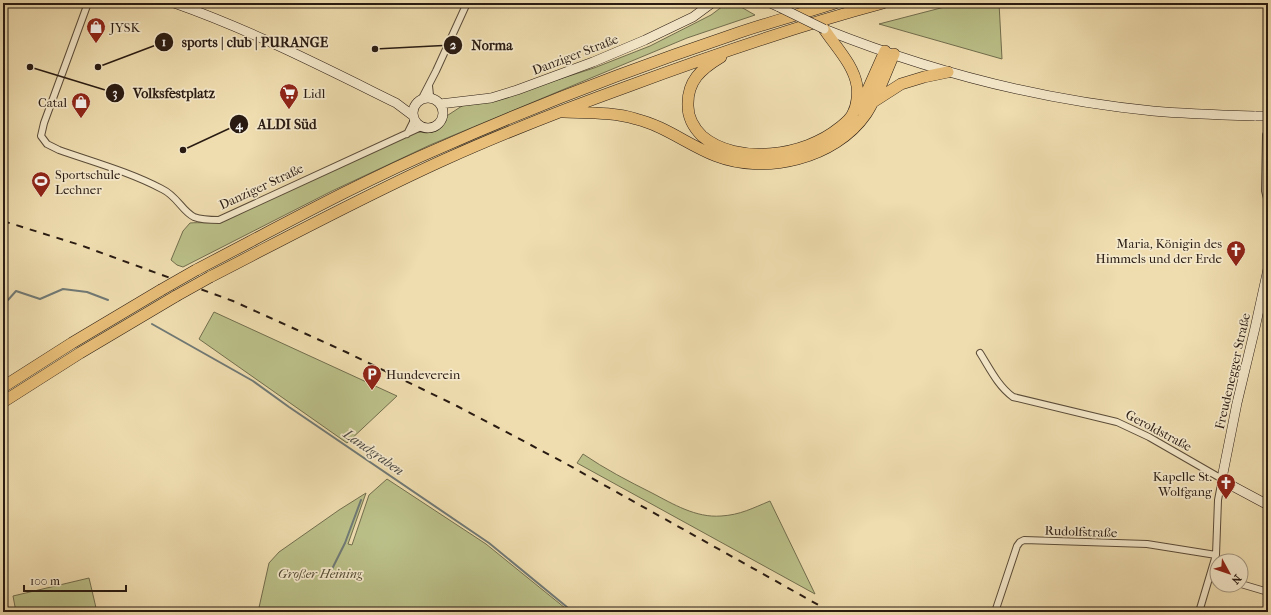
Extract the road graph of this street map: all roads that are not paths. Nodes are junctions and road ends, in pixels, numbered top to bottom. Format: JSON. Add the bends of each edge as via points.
{"nodes":[{"id":1,"x":88,"y":3,"type":"edge"},
{"id":2,"x":174,"y":3,"type":"edge"},
{"id":3,"x":467,"y":3,"type":"edge"},
{"id":4,"x":710,"y":3,"type":"edge"},
{"id":5,"x":835,"y":3,"type":"edge"},
{"id":6,"x":883,"y":3,"type":"edge"},
{"id":7,"x":776,"y":4,"type":"edge"},
{"id":8,"x":824,"y":28,"type":"junction"},
{"id":9,"x":1268,"y":42,"type":"edge"},
{"id":10,"x":738,"y":46,"type":"junction"},
{"id":11,"x":889,"y":52,"type":"junction"},
{"id":12,"x":948,"y":72,"type":"junction"},
{"id":13,"x":429,"y":86,"type":"junction"},
{"id":14,"x":436,"y":101,"type":"junction"},
{"id":15,"x":418,"y":102,"type":"junction"},
{"id":16,"x":463,"y":102,"type":"junction"},
{"id":17,"x":873,"y":102,"type":"junction"},
{"id":18,"x":396,"y":103,"type":"junction"},
{"id":19,"x":1267,"y":103,"type":"edge"},
{"id":20,"x":558,"y":112,"type":"junction"},
{"id":21,"x":853,"y":114,"type":"junction"},
{"id":22,"x":443,"y":115,"type":"junction"},
{"id":23,"x":1268,"y":116,"type":"edge"},
{"id":24,"x":413,"y":117,"type":"junction"},
{"id":25,"x":421,"y":127,"type":"junction"},
{"id":26,"x":407,"y":134,"type":"junction"},
{"id":27,"x":1266,"y":135,"type":"dead end"},
{"id":28,"x":1268,"y":202,"type":"edge"},
{"id":29,"x":1268,"y":269,"type":"edge"},
{"id":30,"x":980,"y":353,"type":"dead end"},
{"id":31,"x":3,"y":387,"type":"edge"},
{"id":32,"x":3,"y":402,"type":"edge"},
{"id":33,"x":1222,"y":479,"type":"junction"},
{"id":34,"x":1268,"y":505,"type":"edge"},
{"id":35,"x":1216,"y":553,"type":"edge"},
{"id":36,"x":1209,"y":554,"type":"edge"},
{"id":37,"x":1209,"y":578,"type":"edge"},
{"id":38,"x":1249,"y":586,"type":"edge"},
{"id":39,"x":1268,"y":592,"type":"edge"},
{"id":40,"x":995,"y":612,"type":"edge"},
{"id":41,"x":1199,"y":612,"type":"edge"}],
"edges":[{"from":1,"to":26,"type":"street","name":"Danziger Straße","via":[[41,136],[47,144],[58,150],[162,189],[176,198],[186,211],[195,217],[219,220]]},
{"from":2,"to":18,"type":"street","via":[[278,45]]},
{"from":3,"to":13,"type":"street"},
{"from":4,"to":16,"type":"street","name":"Danziger Straße","via":[[693,17],[593,62],[524,88],[491,98]]},
{"from":5,"to":31,"type":"highway","bridge":true,"via":[[733,34],[626,73],[442,147],[327,202],[196,270]]},
{"from":6,"to":10,"type":"highway"},
{"from":7,"to":8,"type":"street","bridge":true},
{"from":8,"to":11,"type":"street"},
{"from":8,"to":21,"type":"highway","via":[[855,77],[857,99]]},
{"from":9,"to":19,"type":"street"},
{"from":10,"to":20,"type":"highway"},
{"from":10,"to":21,"type":"highway","via":[[704,68],[689,90],[688,106],[691,120],[694,127],[707,140],[742,153],[784,152],[826,137],[847,122]]},
{"from":11,"to":12,"type":"street"},
{"from":11,"to":17,"type":"highway"},
{"from":11,"to":21,"type":"highway"},
{"from":12,"to":17,"type":"highway","via":[[901,84]]},
{"from":12,"to":23,"type":"street","bridge":true,"via":[[1074,100],[1153,111]]},
{"from":13,"to":14,"type":"street","via":[[430,95]]},
{"from":13,"to":15,"type":"street"},
{"from":14,"to":15,"type":"street","name":"Danziger Straße","via":[[426,98]]},
{"from":14,"to":16,"type":"street","name":"Danziger Straße"},
{"from":14,"to":22,"type":"street"},
{"from":15,"to":18,"type":"street","name":"Danziger Straße"},
{"from":15,"to":24,"type":"street","via":[[413,109]]},
{"from":16,"to":22,"type":"street","name":"Danziger Straße"},
{"from":17,"to":20,"type":"highway","via":[[866,115],[840,141],[811,155],[772,164],[750,164],[716,156],[638,119],[613,114]]},
{"from":18,"to":24,"type":"street"},
{"from":20,"to":32,"type":"highway","bridge":true,"via":[[392,184],[210,277],[80,353]]},
{"from":22,"to":25,"type":"street","name":"Danziger Straße","via":[[435,127]]},
{"from":24,"to":25,"type":"street"},
{"from":24,"to":26,"type":"street"},
{"from":25,"to":26,"type":"street","name":"Danziger Straße"},
{"from":27,"to":28,"type":"street","via":[[1265,191]]},
{"from":29,"to":33,"type":"street","name":"Freudenegger Straße","via":[[1236,403]]},
{"from":30,"to":33,"type":"street","name":"Geroldstraße","via":[[998,382],[1013,397],[1117,422],[1149,437]]},
{"from":33,"to":34,"type":"street","name":"Geroldstraße"},
{"from":33,"to":35,"type":"street","via":[[1218,500]]},
{"from":36,"to":40,"type":"street","name":"Rudolfstraße","via":[[1147,544],[1024,540],[1017,546]]},
{"from":37,"to":41,"type":"street"},
{"from":38,"to":39,"type":"street"}]}
